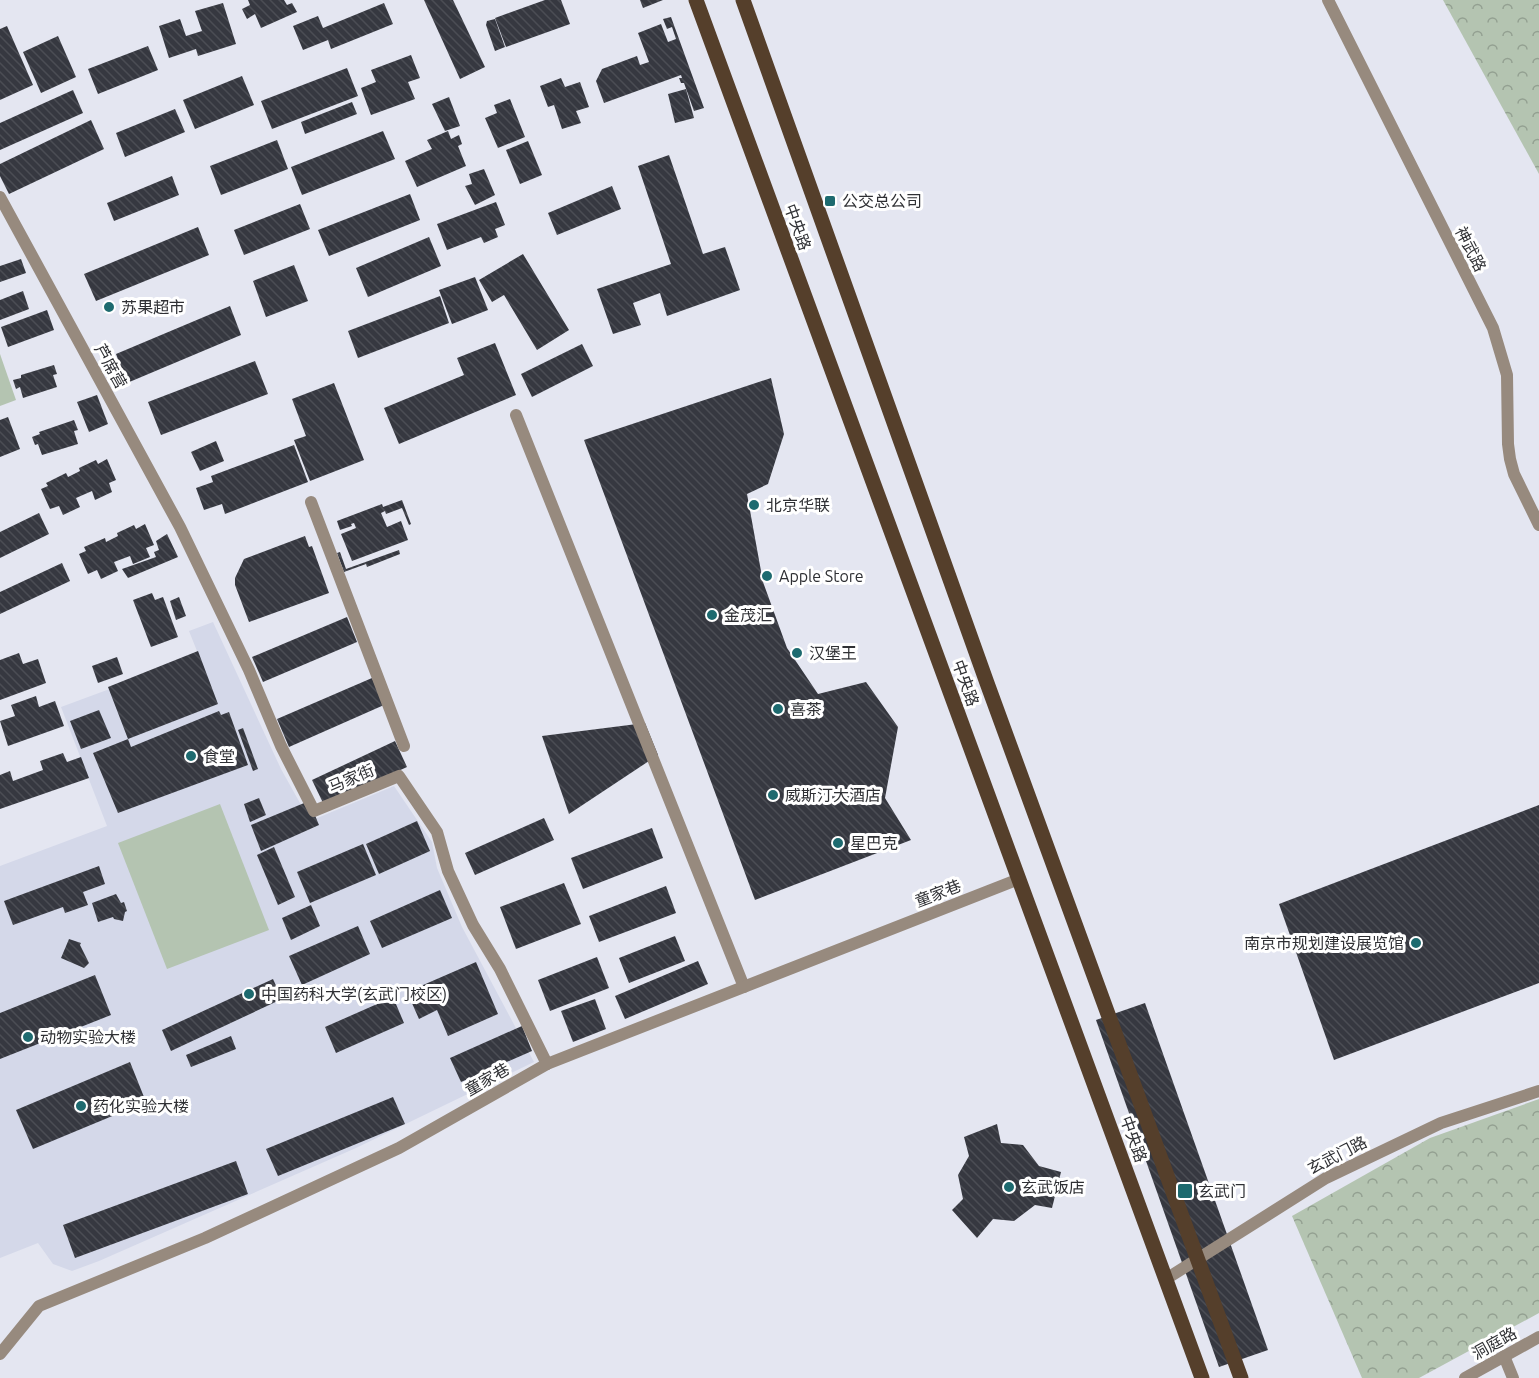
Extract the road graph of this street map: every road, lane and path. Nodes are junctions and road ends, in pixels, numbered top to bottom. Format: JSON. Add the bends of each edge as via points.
{"nodes":[{"id":1,"x":696,"y":0,"type":"edge"},
{"id":2,"x":743,"y":0,"type":"edge"},
{"id":3,"x":1328,"y":0,"type":"edge"},
{"id":4,"x":0,"y":197,"type":"edge"},
{"id":5,"x":516,"y":416,"type":"dead end"},
{"id":6,"x":310,"y":502,"type":"dead end"},
{"id":7,"x":1539,"y":525,"type":"edge"},
{"id":8,"x":191,"y":551,"type":"joint"},
{"id":9,"x":404,"y":746,"type":"dead end"},
{"id":10,"x":1019,"y":879,"type":"junction"},
{"id":11,"x":744,"y":987,"type":"junction"},
{"id":12,"x":547,"y":1064,"type":"junction"},
{"id":13,"x":1539,"y":1091,"type":"edge"},
{"id":14,"x":1198,"y":1258,"type":"junction"},
{"id":15,"x":1166,"y":1279,"type":"junction"},
{"id":16,"x":1539,"y":1337,"type":"edge"},
{"id":17,"x":0,"y":1354,"type":"edge"},
{"id":18,"x":1504,"y":1356,"type":"junction"},
{"id":19,"x":1202,"y":1378,"type":"edge"},
{"id":20,"x":1241,"y":1378,"type":"edge"},
{"id":21,"x":1465,"y":1378,"type":"edge"},
{"id":22,"x":1513,"y":1378,"type":"edge"}],
"edges":[{"from":1,"to":10,"type":"main road","name":"中央路"},
{"from":2,"to":14,"type":"main road","name":"中央路"},
{"from":3,"to":7,"type":"street","name":"神武路","via":[[1493,328],[1507,375],[1510,459]]},
{"from":4,"to":8,"type":"street","name":"芦席营"},
{"from":5,"to":11,"type":"street"},
{"from":6,"to":9,"type":"street"},
{"from":8,"to":12,"type":"street","name":"马家街","via":[[314,812],[399,776],[437,832],[448,871],[473,925],[500,969]]},
{"from":10,"to":11,"type":"street","name":"童家巷"},
{"from":10,"to":15,"type":"main road","name":"中央路"},
{"from":11,"to":12,"type":"street","name":"童家巷"},
{"from":12,"to":17,"type":"street","name":"童家巷","via":[[399,1148],[205,1238],[39,1306]]},
{"from":13,"to":14,"type":"street","name":"玄武门路","via":[[1441,1123],[1326,1178]]},
{"from":14,"to":15,"type":"street","name":"玄武门路"},
{"from":14,"to":20,"type":"main road","name":"中央路"},
{"from":15,"to":19,"type":"main road","name":"中央路"},
{"from":16,"to":18,"type":"street","name":"洞庭路"},
{"from":18,"to":21,"type":"street","name":"洞庭路"},
{"from":18,"to":22,"type":"street"}]}
